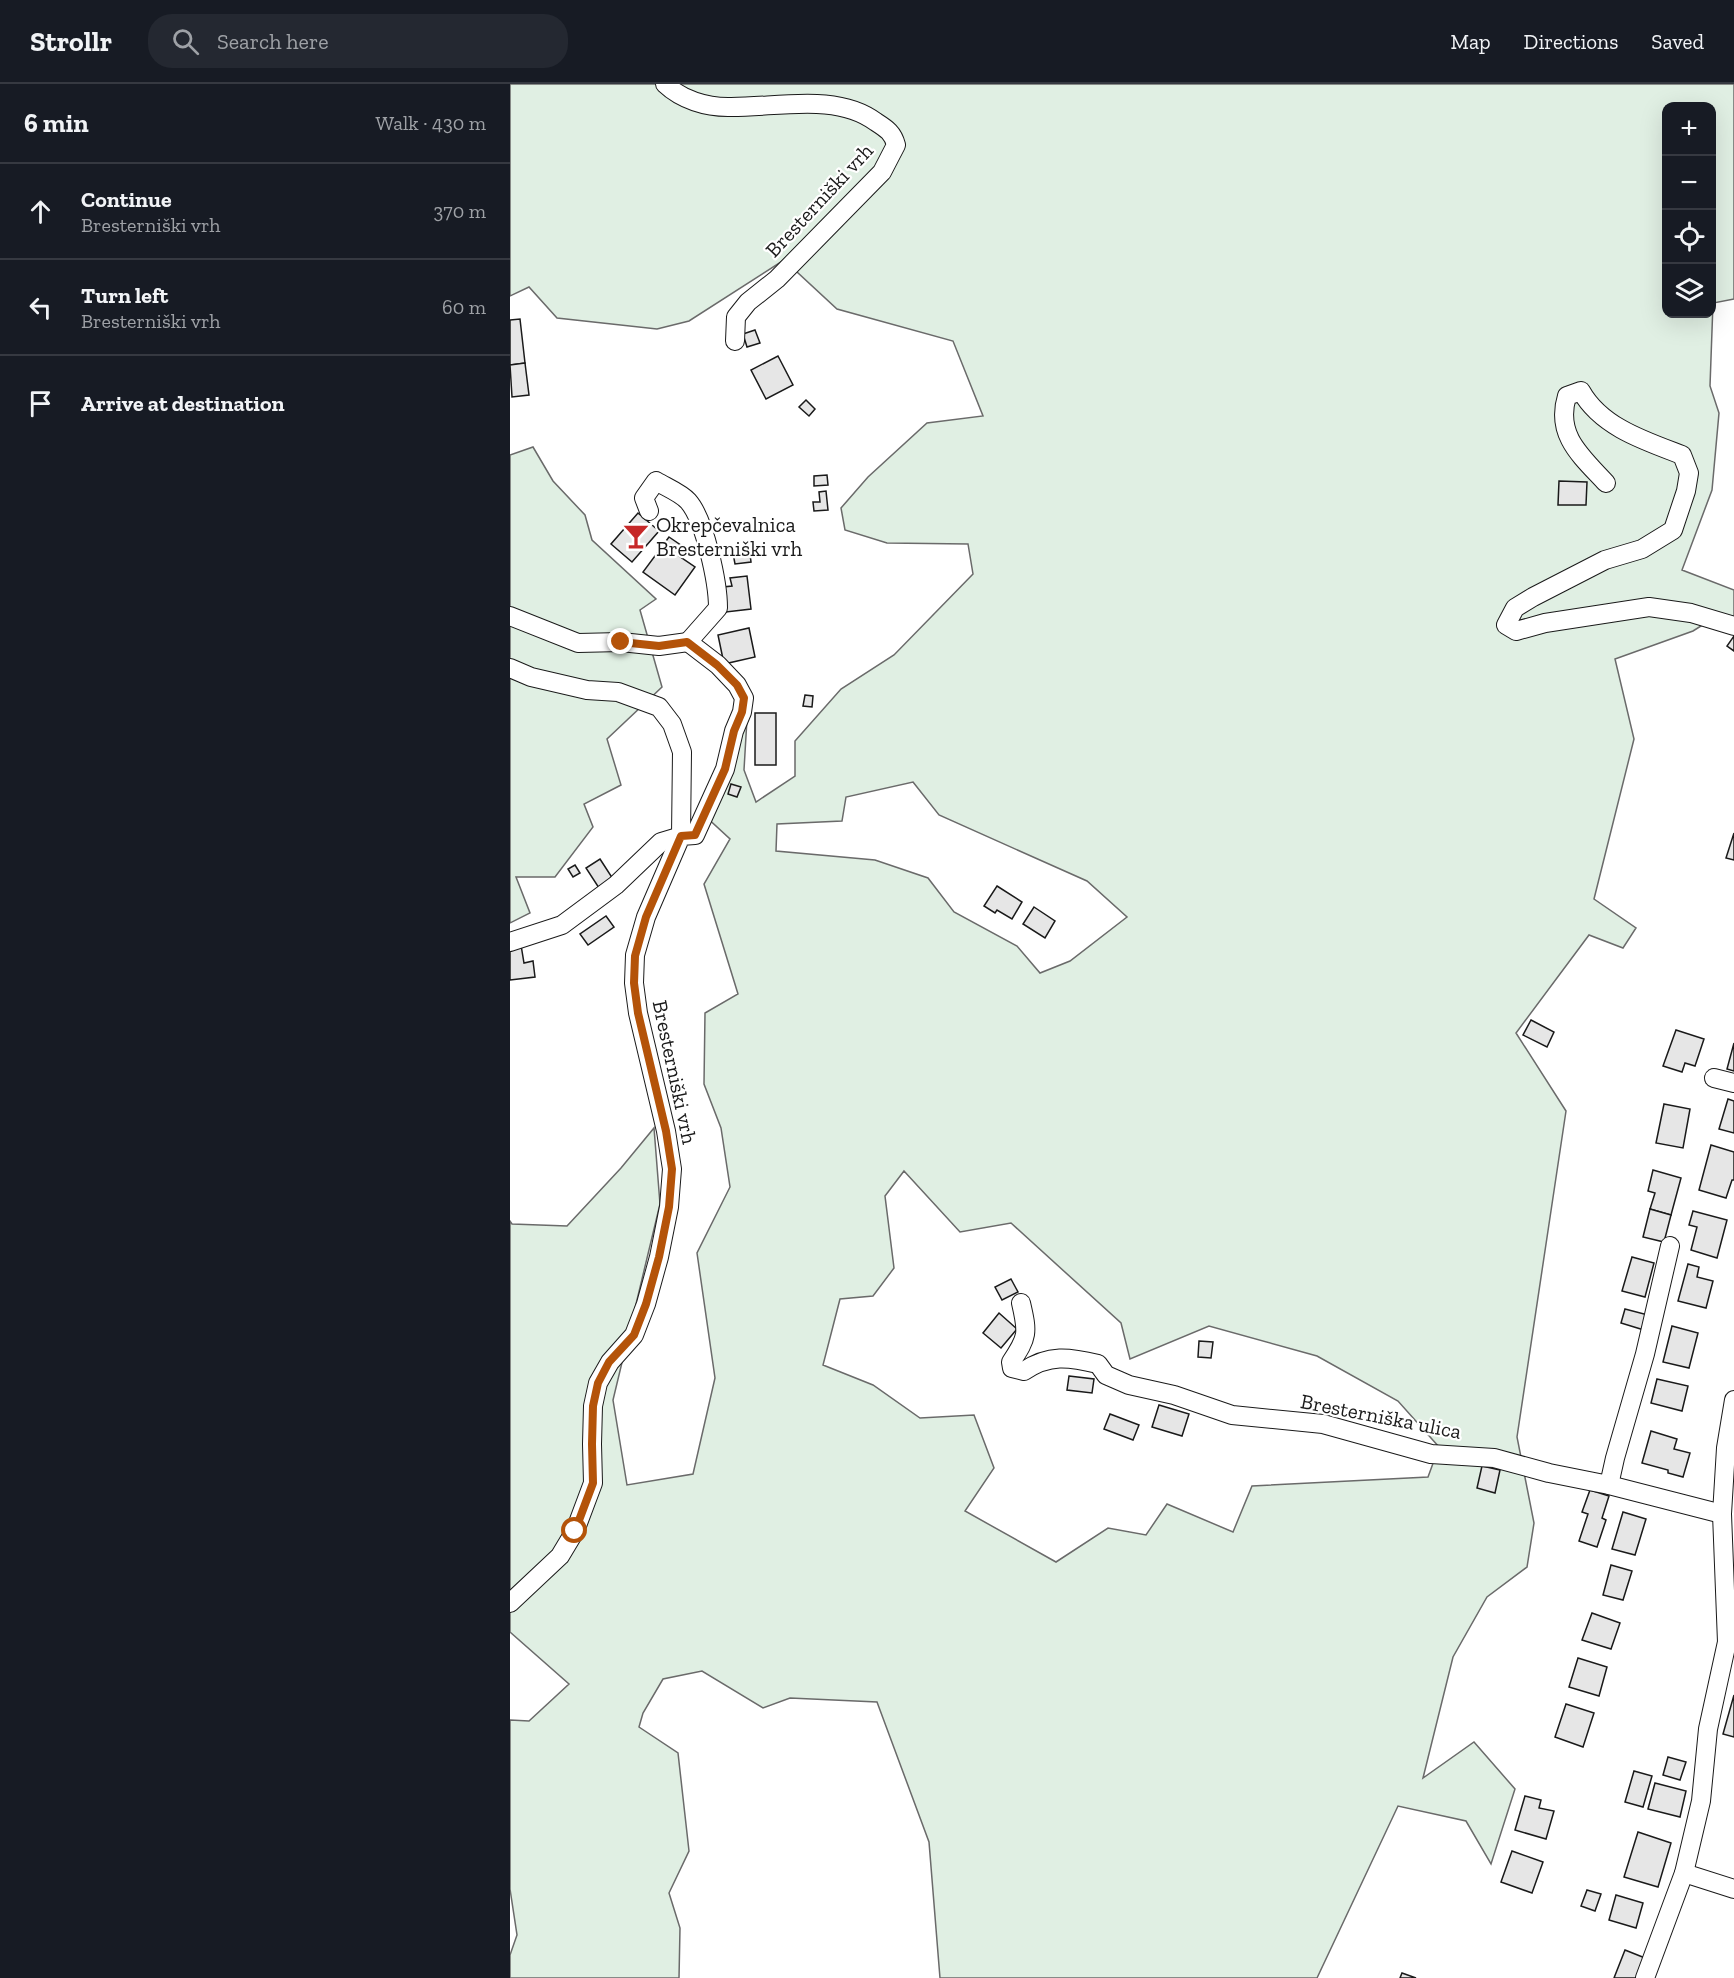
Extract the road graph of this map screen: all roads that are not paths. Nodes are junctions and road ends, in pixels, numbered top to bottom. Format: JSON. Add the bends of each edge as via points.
{"nodes":[{"id":1,"x":665,"y":84,"type":"edge"},
{"id":2,"x":735,"y":341,"type":"dead end"},
{"id":3,"x":1606,"y":483,"type":"dead end"},
{"id":4,"x":649,"y":511,"type":"dead end"},
{"id":5,"x":510,"y":616,"type":"edge"},
{"id":6,"x":1734,"y":626,"type":"edge"},
{"id":7,"x":687,"y":642,"type":"junction"},
{"id":8,"x":510,"y":668,"type":"edge"},
{"id":9,"x":681,"y":836,"type":"junction"},
{"id":10,"x":510,"y":942,"type":"edge"},
{"id":11,"x":1714,"y":1078,"type":"dead end"},
{"id":12,"x":1734,"y":1083,"type":"edge"},
{"id":13,"x":1670,"y":1246,"type":"dead end"},
{"id":14,"x":1021,"y":1303,"type":"dead end"},
{"id":15,"x":1734,"y":1400,"type":"edge"},
{"id":16,"x":1609,"y":1485,"type":"junction"},
{"id":17,"x":1722,"y":1514,"type":"junction"},
{"id":18,"x":510,"y":1603,"type":"edge"},
{"id":19,"x":1684,"y":1873,"type":"junction"},
{"id":20,"x":1734,"y":1889,"type":"edge"},
{"id":21,"x":1645,"y":1978,"type":"edge"}],
"edges":[{"from":1,"to":2,"type":"street","name":"Bresterniški vrh","via":[[697,103],[727,107],[795,103],[863,112],[893,134],[896,145],[882,172],[777,279],[748,303],[736,318]]},
{"from":3,"to":6,"type":"street","via":[[1567,435],[1562,411],[1566,396],[1581,391],[1589,405],[1611,423],[1643,441],[1682,454],[1689,472],[1686,491],[1673,530],[1642,549],[1605,560],[1533,597],[1515,608],[1506,625],[1516,631],[1649,607],[1691,613]]},
{"from":4,"to":7,"type":"street","via":[[644,498],[656,481],[688,501],[712,558],[718,608]]},
{"from":5,"to":7,"type":"street","via":[[578,643],[659,646]]},
{"from":7,"to":9,"type":"street","name":"Bresterniški vrh","via":[[717,665],[744,698],[725,769],[699,829],[695,835]]},
{"from":8,"to":9,"type":"street","name":"Bresterniški vrh","via":[[531,677],[586,690],[618,692],[659,706],[672,724],[682,752]]},
{"from":9,"to":10,"type":"street","name":"Bresterniški vrh","via":[[661,842],[616,885],[562,925]]},
{"from":9,"to":18,"type":"street","name":"Bresterniški vrh","via":[[646,917],[635,956],[638,1013],[672,1169],[659,1257],[634,1335],[609,1362],[598,1383],[593,1406],[593,1483],[575,1531],[560,1556]]},
{"from":11,"to":12,"type":"street"},
{"from":13,"to":16,"type":"street"},
{"from":14,"to":16,"type":"street","name":"Bresterniška ulica","via":[[1027,1329],[1021,1349],[1011,1362],[1012,1368],[1024,1371],[1039,1362],[1071,1358],[1098,1364],[1106,1376],[1129,1385],[1232,1415],[1323,1424],[1431,1454],[1494,1458]]},
{"from":15,"to":17,"type":"street"},
{"from":16,"to":17,"type":"street","name":"Bresterniška ulica"},
{"from":17,"to":19,"type":"street","via":[[1727,1642],[1708,1729],[1701,1800]]},
{"from":19,"to":20,"type":"street"},
{"from":19,"to":21,"type":"street"}]}
